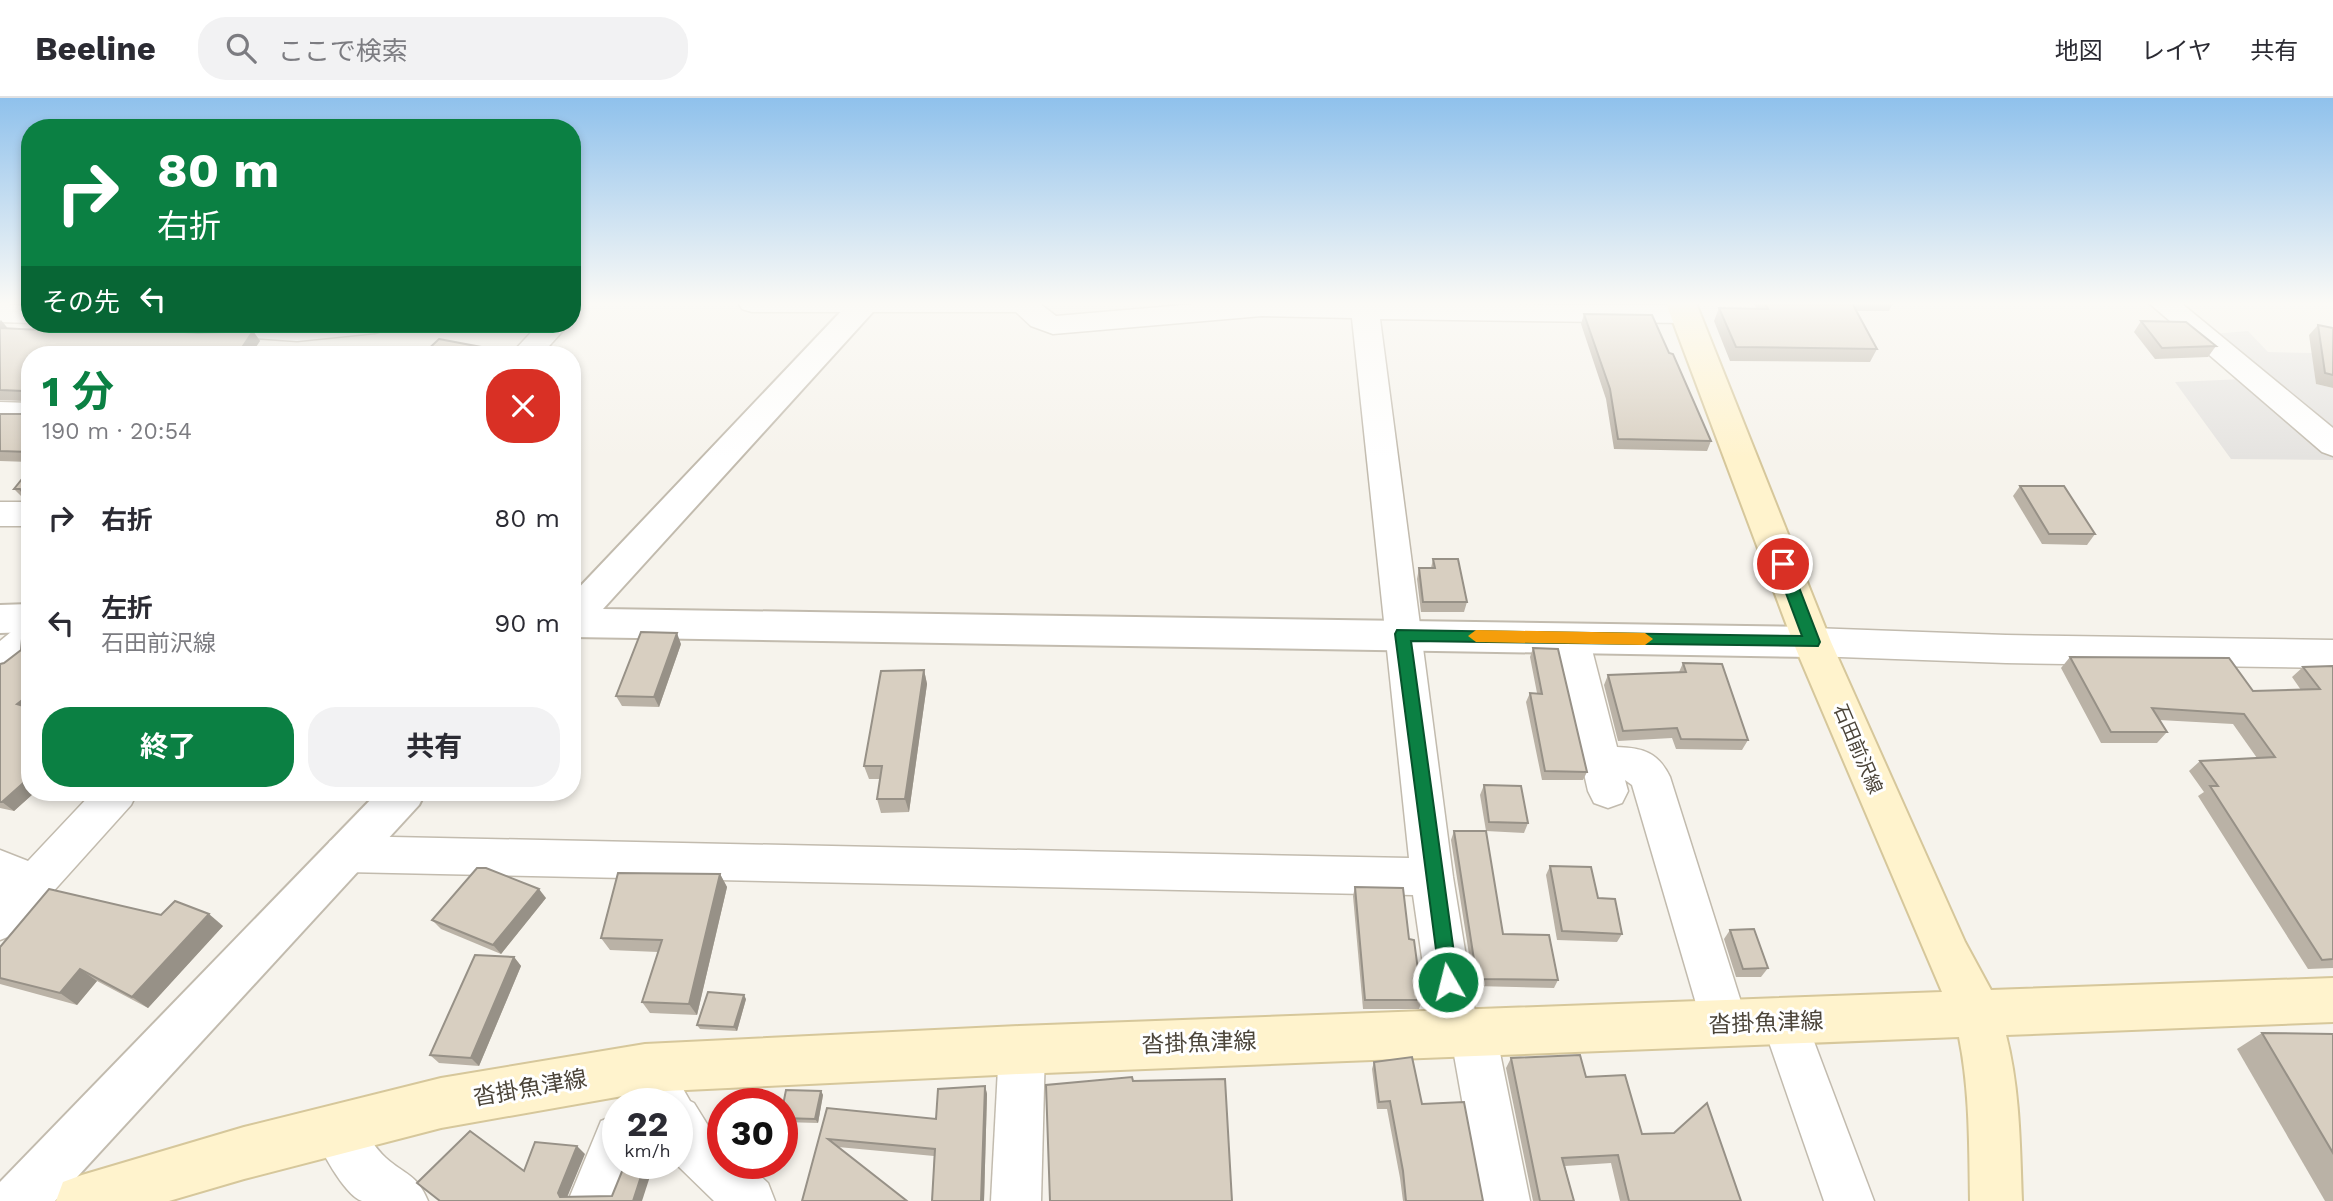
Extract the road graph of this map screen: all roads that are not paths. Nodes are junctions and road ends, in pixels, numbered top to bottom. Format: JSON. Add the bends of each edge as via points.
{"nodes":[{"id":1,"x":818,"y":354,"type":"edge"},
{"id":2,"x":1370,"y":354,"type":"edge"},
{"id":3,"x":1701,"y":354,"type":"edge"},
{"id":4,"x":2225,"y":354,"type":"edge"},
{"id":5,"x":0,"y":412,"type":"edge"},
{"id":6,"x":21,"y":413,"type":"edge"},
{"id":7,"x":2333,"y":445,"type":"edge"},
{"id":8,"x":0,"y":514,"type":"edge"},
{"id":9,"x":21,"y":514,"type":"edge"},
{"id":10,"x":581,"y":611,"type":"edge"},
{"id":11,"x":21,"y":618,"type":"edge"},
{"id":12,"x":0,"y":619,"type":"edge"},
{"id":13,"x":581,"y":621,"type":"edge"},
{"id":14,"x":1402,"y":634,"type":"junction"},
{"id":15,"x":1571,"y":638,"type":"junction"},
{"id":16,"x":1812,"y":642,"type":"junction"},
{"id":17,"x":21,"y":644,"type":"edge"},
{"id":18,"x":2333,"y":654,"type":"edge"},
{"id":19,"x":0,"y":661,"type":"edge"},
{"id":20,"x":107,"y":801,"type":"edge"},
{"id":21,"x":396,"y":801,"type":"edge"},
{"id":22,"x":345,"y":854,"type":"junction"},
{"id":23,"x":17,"y":876,"type":"edge"},
{"id":24,"x":1432,"y":877,"type":"junction"},
{"id":25,"x":0,"y":920,"type":"edge"},
{"id":26,"x":2333,"y":1000,"type":"edge"},
{"id":27,"x":1977,"y":1012,"type":"junction"},
{"id":28,"x":1785,"y":1022,"type":"junction"},
{"id":29,"x":1725,"y":1024,"type":"junction"},
{"id":30,"x":1465,"y":1034,"type":"junction"},
{"id":31,"x":1022,"y":1049,"type":"junction"},
{"id":32,"x":683,"y":1088,"type":"edge"},
{"id":33,"x":602,"y":1094,"type":"edge"},
{"id":34,"x":336,"y":1130,"type":"junction"},
{"id":35,"x":693,"y":1146,"type":"edge"},
{"id":36,"x":602,"y":1178,"type":"edge"},
{"id":37,"x":19,"y":1201,"type":"edge"},
{"id":38,"x":82,"y":1201,"type":"edge"},
{"id":39,"x":403,"y":1201,"type":"edge"},
{"id":40,"x":593,"y":1201,"type":"edge"},
{"id":41,"x":750,"y":1201,"type":"edge"},
{"id":42,"x":1016,"y":1201,"type":"edge"},
{"id":43,"x":1506,"y":1201,"type":"edge"},
{"id":44,"x":1849,"y":1201,"type":"edge"},
{"id":45,"x":1996,"y":1201,"type":"edge"}],
"edges":[{"from":1,"to":10,"type":"street"},
{"from":2,"to":14,"type":"street"},
{"from":3,"to":16,"type":"main road","name":"石田前沢線"},
{"from":4,"to":7,"type":"street"},
{"from":5,"to":6,"type":"street"},
{"from":8,"to":9,"type":"street"},
{"from":11,"to":12,"type":"street"},
{"from":13,"to":14,"type":"street"},
{"from":14,"to":15,"type":"street"},
{"from":14,"to":24,"type":"street"},
{"from":15,"to":16,"type":"street"},
{"from":15,"to":29,"type":"street","via":[[1604,777],[1639,764],[1650,777]]},
{"from":16,"to":18,"type":"street"},
{"from":16,"to":27,"type":"main road","name":"石田前沢線","via":[[1948,956]]},
{"from":17,"to":19,"type":"street"},
{"from":20,"to":23,"type":"street"},
{"from":21,"to":22,"type":"street"},
{"from":22,"to":24,"type":"street"},
{"from":22,"to":37,"type":"street"},
{"from":23,"to":25,"type":"street"},
{"from":24,"to":30,"type":"street"},
{"from":26,"to":27,"type":"main road","name":"沓掛魚津線"},
{"from":27,"to":28,"type":"main road","name":"沓掛魚津線"},
{"from":27,"to":45,"type":"main road","name":"石田前沢線","via":[[1989,1064]]},
{"from":28,"to":29,"type":"main road","name":"沓掛魚津線"},
{"from":28,"to":44,"type":"street"},
{"from":29,"to":30,"type":"main road","name":"沓掛魚津線"},
{"from":30,"to":31,"type":"main road","name":"沓掛魚津線"},
{"from":30,"to":43,"type":"street"},
{"from":31,"to":32,"type":"main road","name":"沓掛魚津線"},
{"from":31,"to":42,"type":"street"},
{"from":33,"to":34,"type":"main road","name":"沓掛魚津線","via":[[442,1103]]},
{"from":34,"to":38,"type":"main road","name":"沓掛魚津線"},
{"from":34,"to":39,"type":"street","via":[[367,1174]]},
{"from":35,"to":41,"type":"street"},
{"from":36,"to":40,"type":"street"}]}
